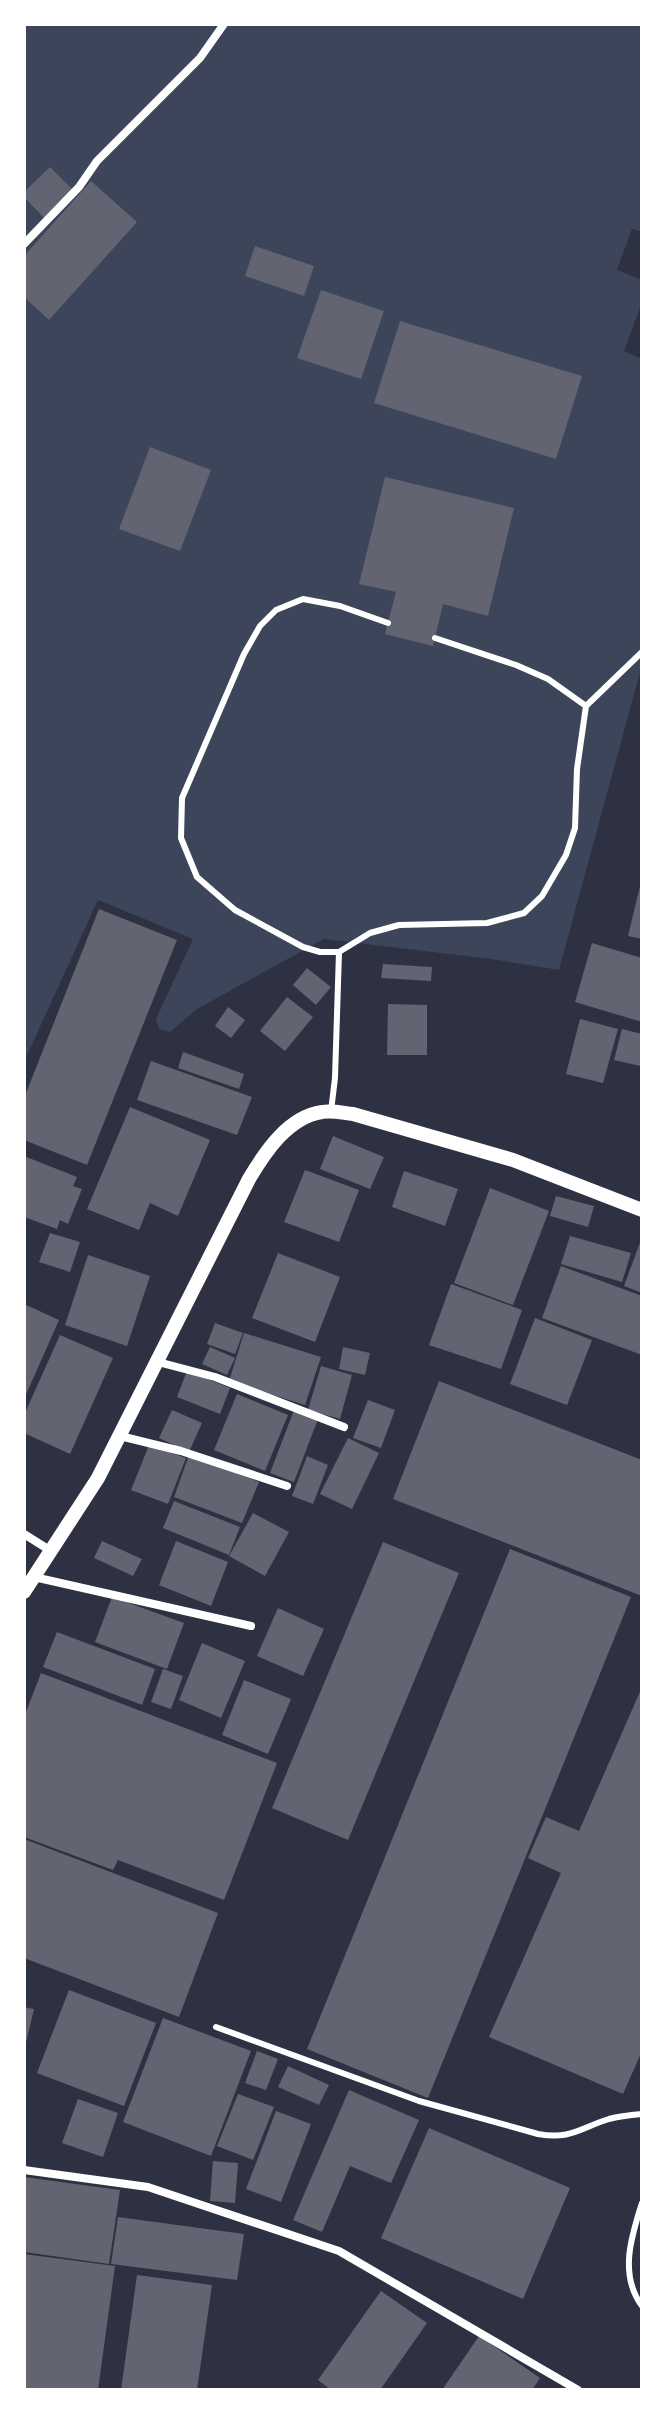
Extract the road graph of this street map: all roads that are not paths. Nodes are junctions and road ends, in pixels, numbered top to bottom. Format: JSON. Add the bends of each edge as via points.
{"nodes":[{"id":1,"x":224,"y":24,"type":"edge"},
{"id":2,"x":24,"y":244,"type":"edge"},
{"id":3,"x":388,"y":623,"type":"dead end"},
{"id":4,"x":435,"y":638,"type":"dead end"},
{"id":5,"x":642,"y":652,"type":"edge"},
{"id":6,"x":586,"y":706,"type":"junction"},
{"id":7,"x":339,"y":952,"type":"junction"},
{"id":8,"x":331,"y":1111,"type":"junction"},
{"id":9,"x":642,"y":1210,"type":"edge"},
{"id":10,"x":158,"y":1362,"type":"junction"},
{"id":11,"x":344,"y":1427,"type":"dead end"},
{"id":12,"x":120,"y":1436,"type":"junction"},
{"id":13,"x":287,"y":1486,"type":"dead end"},
{"id":14,"x":24,"y":1534,"type":"edge"},
{"id":15,"x":51,"y":1551,"type":"junction"},
{"id":16,"x":33,"y":1576,"type":"junction"},
{"id":17,"x":24,"y":1592,"type":"edge"},
{"id":18,"x":251,"y":1626,"type":"dead end"},
{"id":19,"x":216,"y":2027,"type":"dead end"},
{"id":20,"x":642,"y":2114,"type":"edge"},
{"id":21,"x":24,"y":2170,"type":"edge"},
{"id":22,"x":642,"y":2203,"type":"edge"},
{"id":23,"x":634,"y":2229,"type":"junction"},
{"id":24,"x":642,"y":2233,"type":"edge"},
{"id":25,"x":642,"y":2306,"type":"edge"},
{"id":26,"x":578,"y":2390,"type":"edge"}],
"edges":[{"from":1,"to":2,"type":"street","via":[[200,58],[97,161]]},
{"from":3,"to":7,"type":"lane","via":[[303,599],[276,610],[244,654],[182,798],[181,838],[197,877],[235,910],[303,947]]},
{"from":4,"to":6,"type":"lane","via":[[548,679]]},
{"from":5,"to":6,"type":"lane"},
{"from":6,"to":7,"type":"lane","via":[[575,828],[542,896],[524,913],[487,923],[399,925],[370,933]]},
{"from":7,"to":8,"type":"lane"},
{"from":8,"to":9,"type":"street","via":[[513,1160]]},
{"from":8,"to":10,"type":"street","via":[[302,1118],[264,1155]]},
{"from":10,"to":11,"type":"street","via":[[215,1377]]},
{"from":10,"to":12,"type":"street"},
{"from":12,"to":13,"type":"street"},
{"from":12,"to":15,"type":"street"},
{"from":14,"to":15,"type":"street"},
{"from":15,"to":16,"type":"street"},
{"from":16,"to":17,"type":"street"},
{"from":16,"to":18,"type":"street"},
{"from":19,"to":20,"type":"lane","via":[[419,2101],[538,2134],[571,2135],[610,2119]]},
{"from":21,"to":26,"type":"street","via":[[148,2187],[339,2251]]},
{"from":22,"to":23,"type":"lane"},
{"from":23,"to":24,"type":"lane"},
{"from":23,"to":25,"type":"lane","via":[[627,2265]]}]}
